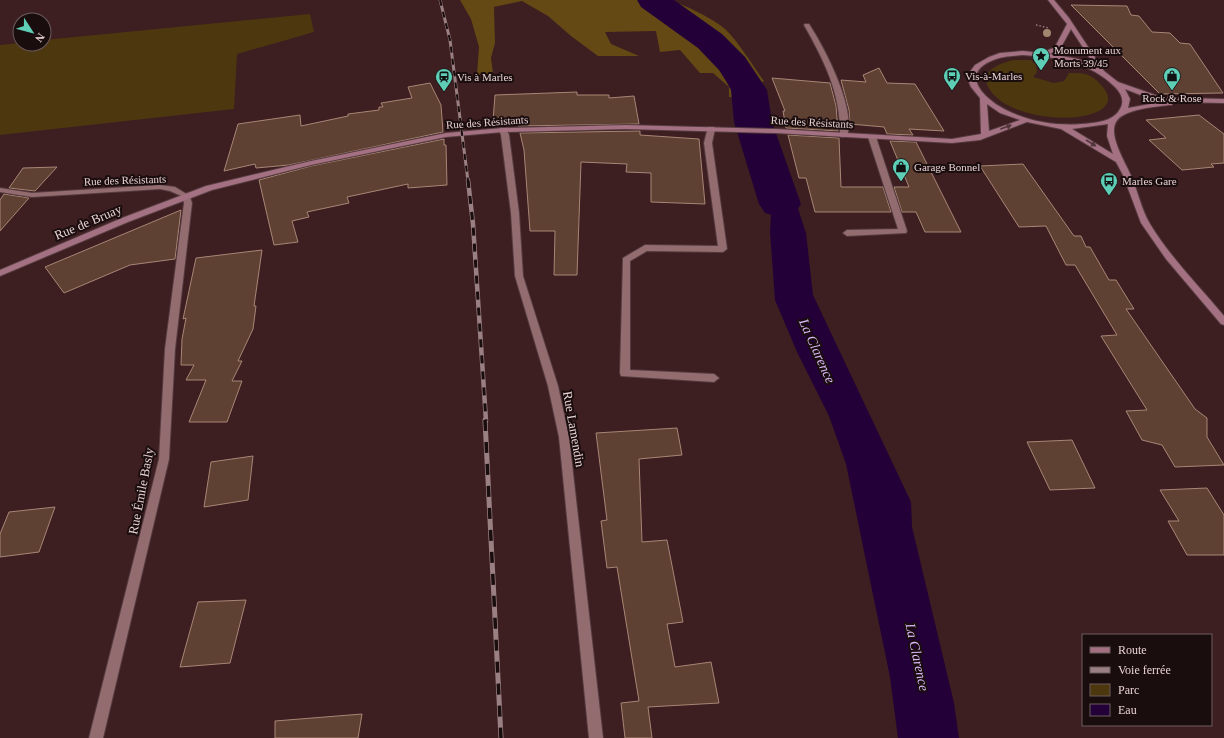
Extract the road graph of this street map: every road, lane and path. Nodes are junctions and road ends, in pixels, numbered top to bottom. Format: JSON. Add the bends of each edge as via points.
{"nodes":[{"id":1,"x":1051,"y":0,"type":"edge"},
{"id":2,"x":1070,"y":24,"type":"junction"},
{"id":3,"x":807,"y":25,"type":"dead end"},
{"id":4,"x":1043,"y":54,"type":"junction"},
{"id":5,"x":1103,"y":73,"type":"junction"},
{"id":6,"x":1116,"y":83,"type":"junction"},
{"id":7,"x":983,"y":99,"type":"junction"},
{"id":8,"x":1224,"y":101,"type":"edge"},
{"id":9,"x":1176,"y":102,"type":"junction"},
{"id":10,"x":1121,"y":113,"type":"junction"},
{"id":11,"x":1114,"y":119,"type":"junction"},
{"id":12,"x":1027,"y":120,"type":"junction"},
{"id":13,"x":1061,"y":126,"type":"junction"},
{"id":14,"x":711,"y":129,"type":"junction"},
{"id":15,"x":503,"y":130,"type":"junction"},
{"id":16,"x":844,"y":135,"type":"junction"},
{"id":17,"x":985,"y":135,"type":"junction"},
{"id":18,"x":872,"y":137,"type":"junction"},
{"id":19,"x":1119,"y":161,"type":"junction"},
{"id":20,"x":0,"y":190,"type":"edge"},
{"id":21,"x":186,"y":196,"type":"junction"},
{"id":22,"x":847,"y":233,"type":"dead end"},
{"id":23,"x":0,"y":273,"type":"edge"},
{"id":24,"x":1224,"y":322,"type":"edge"},
{"id":25,"x":714,"y":378,"type":"dead end"},
{"id":26,"x":96,"y":738,"type":"edge"},
{"id":27,"x":596,"y":738,"type":"edge"}],
"edges":[{"from":1,"to":2,"type":"main road"},
{"from":2,"to":4,"type":"main road","via":[[1058,48]]},
{"from":2,"to":5,"type":"main road"},
{"from":3,"to":16,"type":"street","via":[[835,82],[844,110]]},
{"from":4,"to":5,"type":"main road","via":[[1075,61]]},
{"from":4,"to":7,"type":"main road","via":[[1004,55],[981,63],[972,79],[973,85]]},
{"from":5,"to":6,"type":"main road"},
{"from":6,"to":9,"type":"main road","via":[[1144,96]]},
{"from":6,"to":10,"type":"main road","via":[[1126,99],[1126,106]]},
{"from":7,"to":12,"type":"main road","via":[[1002,111]]},
{"from":7,"to":17,"type":"main road"},
{"from":8,"to":9,"type":"main road"},
{"from":9,"to":10,"type":"main road"},
{"from":10,"to":11,"type":"main road"},
{"from":11,"to":13,"type":"main road","via":[[1091,126]]},
{"from":11,"to":19,"type":"main road","via":[[1110,128]]},
{"from":12,"to":13,"type":"main road"},
{"from":17,"to":12,"type":"main road","name":"Rue des Résistants","one_way":true},
{"from":13,"to":19,"type":"main road","one_way":true},
{"from":14,"to":15,"type":"main road","name":"Rue des Résistants","via":[[626,127]]},
{"from":14,"to":16,"type":"main road","name":"Rue des Résistants"},
{"from":14,"to":25,"type":"street","via":[[708,143],[723,249],[645,248],[626,260],[625,373]]},
{"from":15,"to":21,"type":"main road","name":"Rue des Résistants","via":[[446,135],[311,163],[237,180]]},
{"from":15,"to":27,"type":"street","name":"Rue Lamendin","via":[[515,212],[519,276],[553,386],[564,437]]},
{"from":16,"to":18,"type":"main road","name":"Rue des Résistants"},
{"from":17,"to":18,"type":"main road","name":"Rue des Résistants","via":[[952,141]]},
{"from":18,"to":22,"type":"street","via":[[903,231]]},
{"from":19,"to":24,"type":"main road","via":[[1145,223],[1169,257]]},
{"from":20,"to":21,"type":"street","name":"Rue des Résistants","via":[[32,195],[160,187],[172,189]]},
{"from":21,"to":23,"type":"main road","name":"Rue de Bruay"},
{"from":21,"to":26,"type":"street","name":"Rue Émile Basly","via":[[188,203],[170,349],[164,459]]}]}
